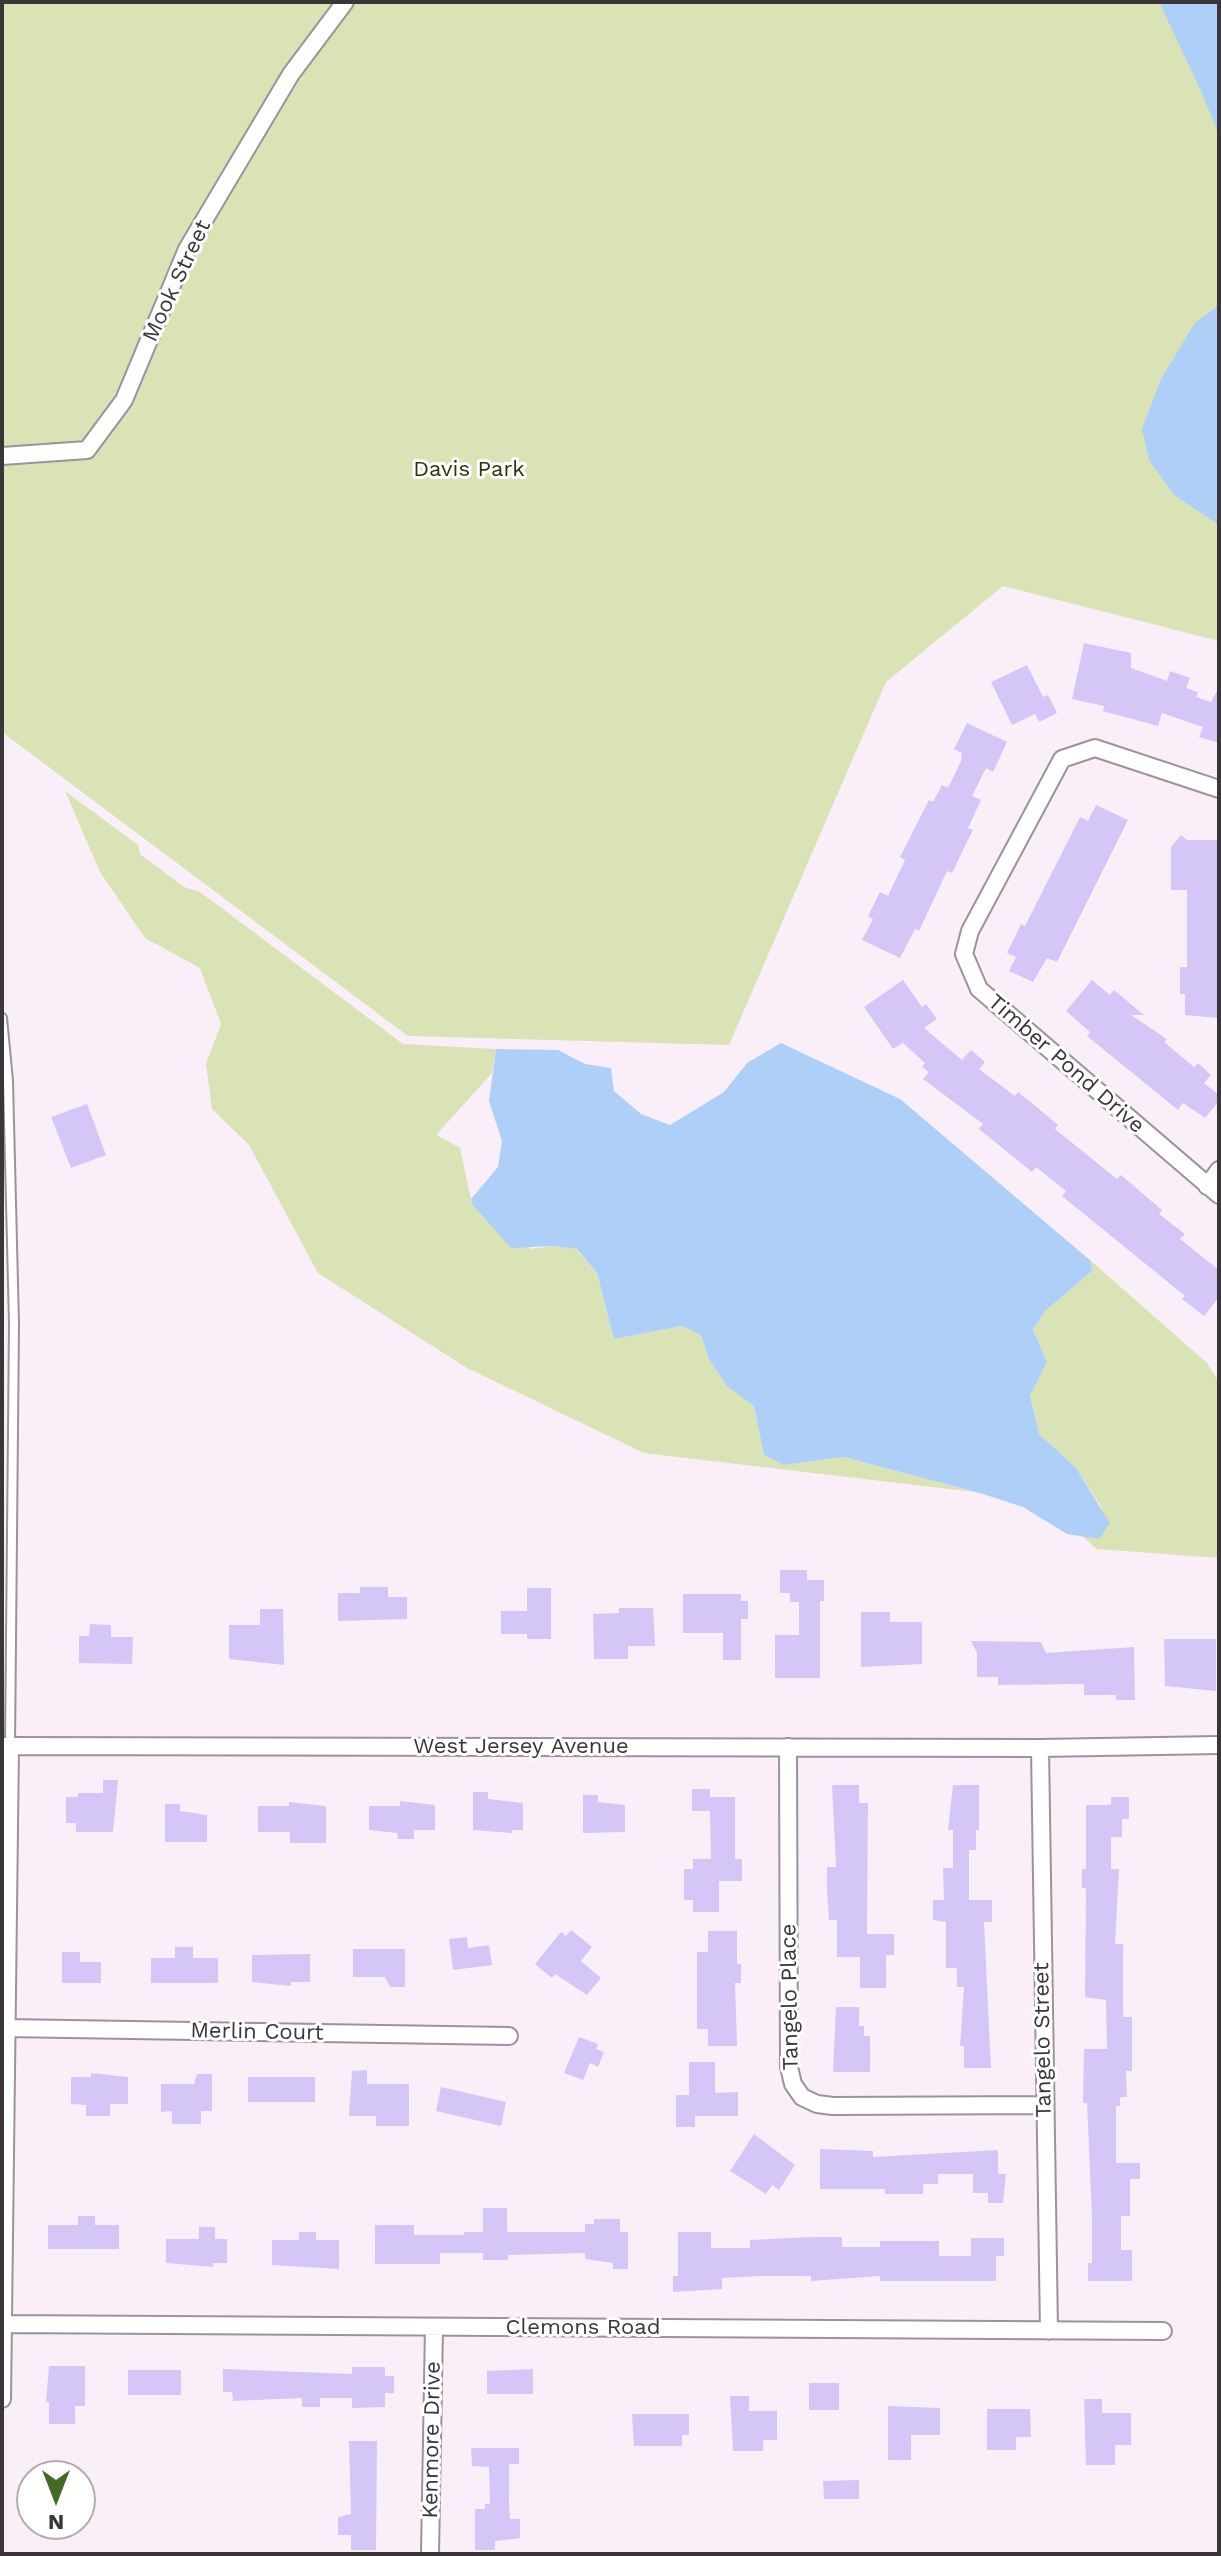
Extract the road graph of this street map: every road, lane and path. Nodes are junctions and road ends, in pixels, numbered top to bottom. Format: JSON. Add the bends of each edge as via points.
{"nodes":[{"id":1,"x":345,"y":2,"type":"edge"},
{"id":2,"x":2,"y":456,"type":"edge"},
{"id":3,"x":1219,"y":789,"type":"edge"},
{"id":4,"x":2,"y":1018,"type":"edge"},
{"id":5,"x":1219,"y":1170,"type":"edge"},
{"id":6,"x":1213,"y":1190,"type":"edge"},
{"id":7,"x":1219,"y":1745,"type":"edge"},
{"id":8,"x":6,"y":1746,"type":"edge"},
{"id":9,"x":788,"y":1747,"type":"junction"},
{"id":10,"x":1040,"y":1748,"type":"junction"},
{"id":11,"x":5,"y":2028,"type":"junction"},
{"id":12,"x":509,"y":2036,"type":"dead end"},
{"id":13,"x":1044,"y":2105,"type":"junction"},
{"id":14,"x":2,"y":2324,"type":"edge"},
{"id":15,"x":434,"y":2327,"type":"junction"},
{"id":16,"x":1049,"y":2331,"type":"junction"},
{"id":17,"x":1163,"y":2331,"type":"dead end"},
{"id":18,"x":2,"y":2399,"type":"edge"},
{"id":19,"x":430,"y":2554,"type":"edge"}],
"edges":[{"from":1,"to":2,"type":"street","name":"Mook Street","via":[[291,74],[187,249],[124,400],[87,450]]},
{"from":3,"to":6,"type":"street","name":"Timber Pond Drive","via":[[1095,748],[1062,759],[970,931],[964,954],[979,989]]},
{"from":4,"to":8,"type":"lane","via":[[14,1324]]},
{"from":5,"to":6,"type":"street"},
{"from":7,"to":10,"type":"street","name":"West Jersey Avenue"},
{"from":8,"to":9,"type":"street","name":"West Jersey Avenue"},
{"from":8,"to":11,"type":"street"},
{"from":9,"to":10,"type":"street","name":"West Jersey Avenue"},
{"from":9,"to":13,"type":"street","name":"Tangelo Place","via":[[789,2067],[802,2097],[833,2106]]},
{"from":10,"to":13,"type":"street","name":"Tangelo Street"},
{"from":11,"to":12,"type":"street","name":"Merlin Court"},
{"from":11,"to":14,"type":"street"},
{"from":13,"to":16,"type":"street","name":"Tangelo Street"},
{"from":14,"to":15,"type":"street","name":"Clemons Road"},
{"from":14,"to":18,"type":"street"},
{"from":15,"to":16,"type":"street","name":"Clemons Road"},
{"from":15,"to":19,"type":"street","name":"Kenmore Drive"},
{"from":16,"to":17,"type":"street","name":"Clemons Road"}]}
